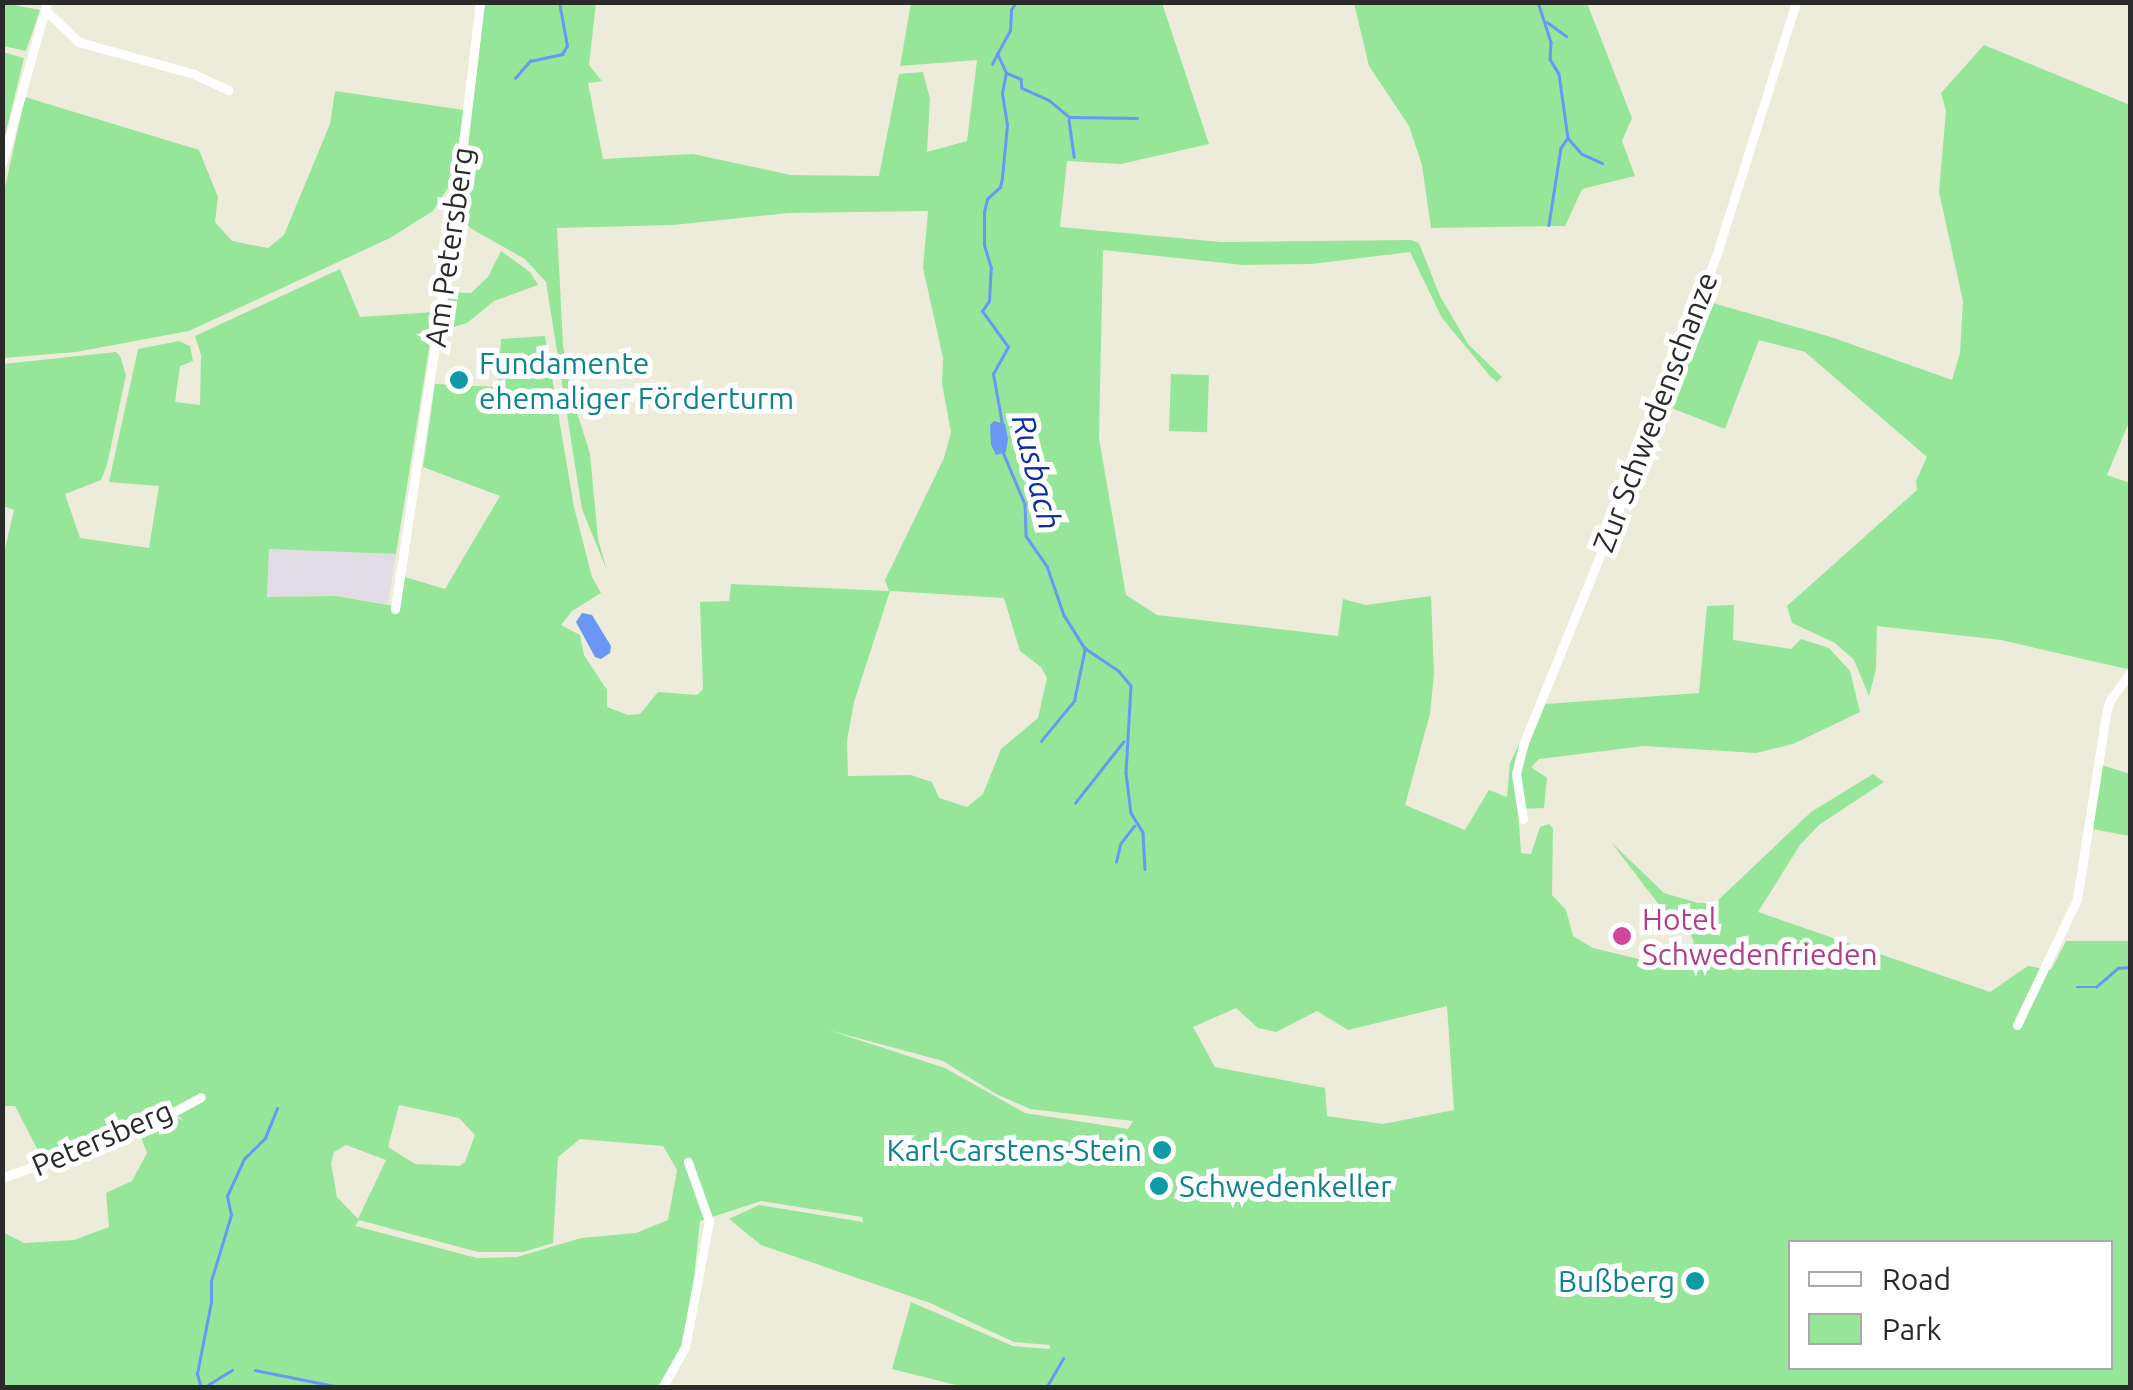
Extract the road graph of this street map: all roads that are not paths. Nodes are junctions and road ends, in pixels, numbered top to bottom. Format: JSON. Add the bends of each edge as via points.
{"nodes":[{"id":1,"x":480,"y":2,"type":"edge"},
{"id":2,"x":1796,"y":2,"type":"edge"},
{"id":3,"x":46,"y":6,"type":"edge"},
{"id":4,"x":229,"y":90,"type":"dead end"},
{"id":5,"x":2,"y":163,"type":"edge"},
{"id":6,"x":396,"y":608,"type":"dead end"},
{"id":7,"x":2130,"y":673,"type":"edge"},
{"id":8,"x":1523,"y":819,"type":"dead end"},
{"id":9,"x":2018,"y":1025,"type":"dead end"},
{"id":10,"x":202,"y":1097,"type":"dead end"},
{"id":11,"x":688,"y":1162,"type":"dead end"},
{"id":12,"x":2,"y":1178,"type":"edge"},
{"id":13,"x":662,"y":1388,"type":"edge"}],
"edges":[{"from":1,"to":6,"type":"street","name":"Am Petersberg"},
{"from":2,"to":8,"type":"street","name":"Zur Schwedenschanze","via":[[1660,407],[1523,744],[1516,774]]},
{"from":3,"to":4,"type":"street","via":[[79,42]]},
{"from":3,"to":5,"type":"street"},
{"from":7,"to":9,"type":"street","via":[[2106,714],[2077,899]]},
{"from":10,"to":12,"type":"street","name":"Petersberg","via":[[155,1122]]},
{"from":11,"to":13,"type":"street","via":[[709,1220],[685,1347]]}]}
